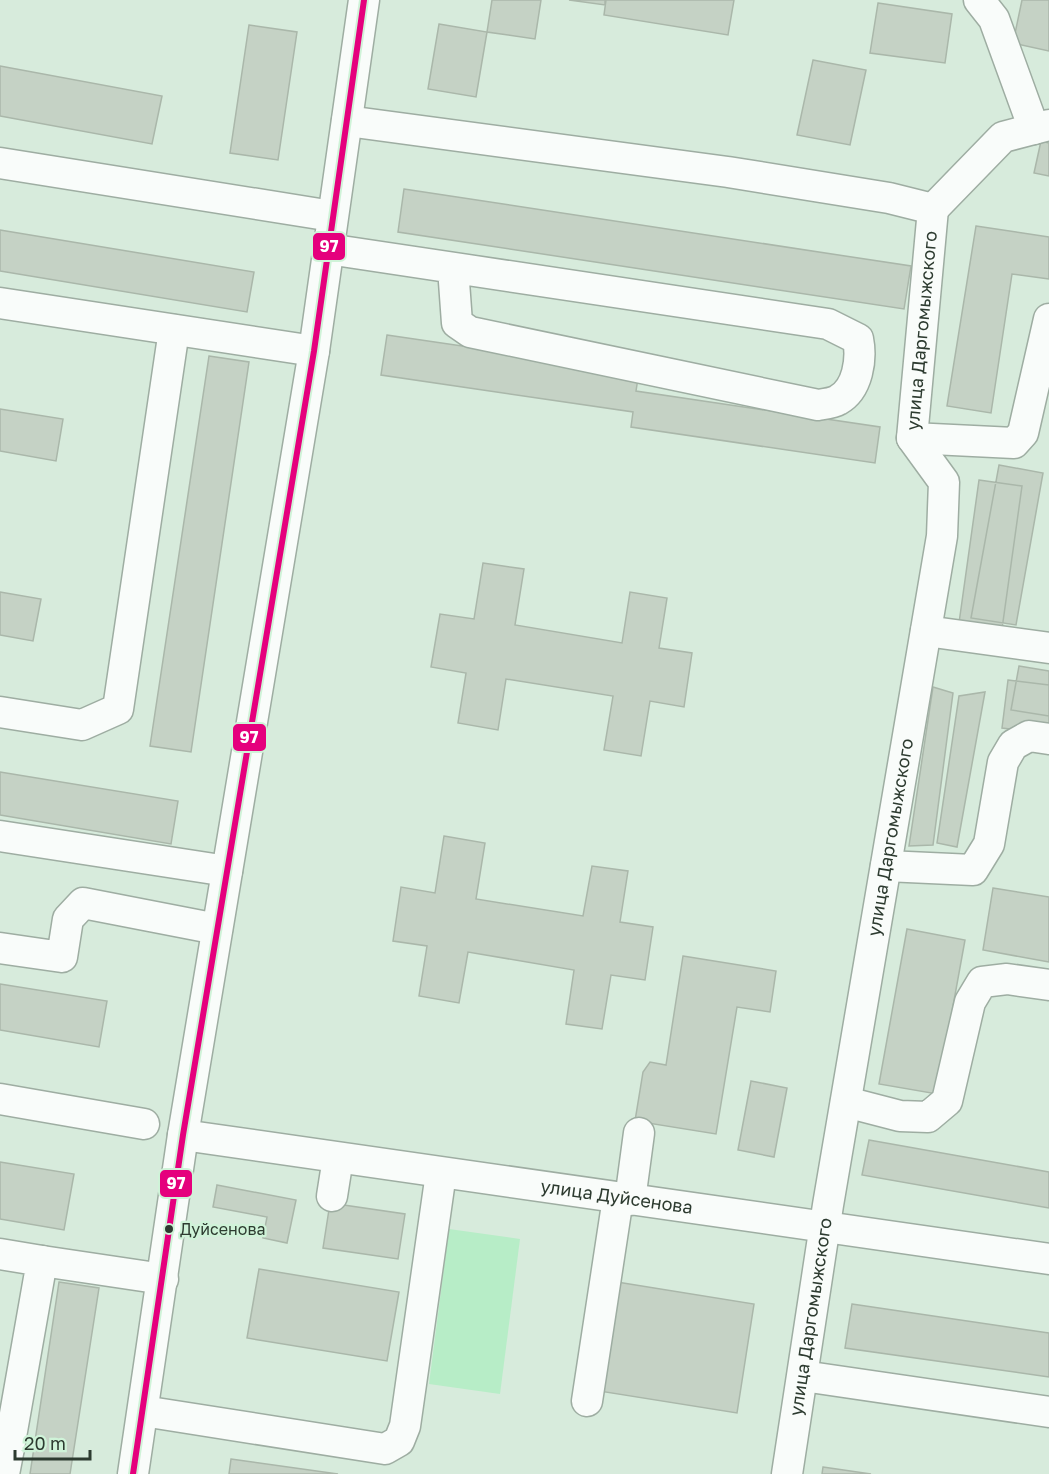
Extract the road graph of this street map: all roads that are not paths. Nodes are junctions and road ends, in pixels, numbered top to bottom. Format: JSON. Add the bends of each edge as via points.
{"nodes":[{"id":1,"x":364,"y":0,"type":"edge"},
{"id":2,"x":979,"y":0,"type":"edge"},
{"id":3,"x":347,"y":121,"type":"junction"},
{"id":4,"x":1042,"y":127,"type":"edge"},
{"id":5,"x":0,"y":164,"type":"edge"},
{"id":6,"x":933,"y":209,"type":"junction"},
{"id":7,"x":332,"y":216,"type":"junction"},
{"id":8,"x":328,"y":249,"type":"junction"},
{"id":9,"x":453,"y":268,"type":"junction"},
{"id":10,"x":0,"y":303,"type":"edge"},
{"id":11,"x":1049,"y":319,"type":"edge"},
{"id":12,"x":174,"y":330,"type":"junction"},
{"id":13,"x":314,"y":351,"type":"junction"},
{"id":14,"x":912,"y":438,"type":"junction"},
{"id":15,"x":926,"y":631,"type":"junction"},
{"id":16,"x":1049,"y":648,"type":"edge"},
{"id":17,"x":0,"y":712,"type":"edge"},
{"id":18,"x":1049,"y":739,"type":"edge"},
{"id":19,"x":0,"y":836,"type":"edge"},
{"id":20,"x":886,"y":866,"type":"junction"},
{"id":21,"x":227,"y":872,"type":"junction"},
{"id":22,"x":217,"y":929,"type":"junction"},
{"id":23,"x":0,"y":948,"type":"edge"},
{"id":24,"x":1049,"y":985,"type":"edge"},
{"id":25,"x":0,"y":1099,"type":"edge"},
{"id":26,"x":846,"y":1102,"type":"junction"},
{"id":27,"x":144,"y":1124,"type":"dead end"},
{"id":28,"x":639,"y":1133,"type":"dead end"},
{"id":29,"x":183,"y":1135,"type":"junction"},
{"id":30,"x":338,"y":1158,"type":"junction"},
{"id":31,"x":441,"y":1173,"type":"junction"},
{"id":32,"x":332,"y":1196,"type":"dead end"},
{"id":33,"x":624,"y":1199,"type":"junction"},
{"id":34,"x":825,"y":1228,"type":"junction"},
{"id":35,"x":0,"y":1254,"type":"edge"},
{"id":36,"x":1049,"y":1259,"type":"edge"},
{"id":37,"x":42,"y":1261,"type":"junction"},
{"id":38,"x":163,"y":1279,"type":"junction"},
{"id":39,"x":803,"y":1376,"type":"junction"},
{"id":40,"x":588,"y":1401,"type":"dead end"},
{"id":41,"x":143,"y":1411,"type":"junction"},
{"id":42,"x":1049,"y":1412,"type":"edge"},
{"id":43,"x":4,"y":1456,"type":"edge"},
{"id":44,"x":133,"y":1474,"type":"edge"},
{"id":45,"x":787,"y":1474,"type":"edge"}],
"edges":[{"from":1,"to":3,"type":"street"},
{"from":2,"to":4,"type":"street","via":[[994,20]]},
{"from":3,"to":6,"type":"street","via":[[728,172],[889,198]]},
{"from":3,"to":7,"type":"street"},
{"from":4,"to":6,"type":"street","via":[[1003,137]]},
{"from":5,"to":7,"type":"street"},
{"from":6,"to":14,"type":"street","name":"улица Даргомыжского"},
{"from":7,"to":8,"type":"street"},
{"from":8,"to":9,"type":"street"},
{"from":8,"to":13,"type":"street"},
{"from":9,"to":9,"type":"street","via":[[828,324],[858,339],[861,357],[853,382],[838,400],[818,405],[470,332],[457,323]]},
{"from":10,"to":12,"type":"street"},
{"from":11,"to":14,"type":"street","via":[[1023,433],[1014,443]]},
{"from":12,"to":13,"type":"street"},
{"from":12,"to":17,"type":"street","via":[[118,709],[82,725]]},
{"from":13,"to":21,"type":"street"},
{"from":14,"to":15,"type":"street","name":"улица Даргомыжского","via":[[944,482],[942,536]]},
{"from":15,"to":16,"type":"street"},
{"from":15,"to":20,"type":"street","name":"улица Даргомыжского"},
{"from":18,"to":20,"type":"street","via":[[1029,736],[1013,745],[1008,753],[1003,762],[989,844],[973,870]]},
{"from":19,"to":21,"type":"street"},
{"from":20,"to":26,"type":"street","name":"улица Даргомыжского"},
{"from":21,"to":22,"type":"street"},
{"from":22,"to":23,"type":"street","via":[[83,903],[68,919],[62,957]]},
{"from":22,"to":29,"type":"street"},
{"from":24,"to":26,"type":"street","via":[[1007,979],[982,982],[970,1002],[946,1101],[928,1117],[900,1116]]},
{"from":25,"to":27,"type":"street"},
{"from":26,"to":34,"type":"street","name":"улица Даргомыжского"},
{"from":28,"to":33,"type":"street"},
{"from":29,"to":30,"type":"street","name":"улица Дуйсенова"},
{"from":29,"to":38,"type":"street"},
{"from":30,"to":31,"type":"street","name":"улица Дуйсенова"},
{"from":30,"to":32,"type":"street"},
{"from":31,"to":33,"type":"street","name":"улица Дуйсенова"},
{"from":31,"to":41,"type":"street","via":[[405,1426],[399,1441],[386,1449]]},
{"from":33,"to":34,"type":"street","name":"улица Дуйсенова"},
{"from":33,"to":40,"type":"street"},
{"from":34,"to":36,"type":"street","name":"улица Дуйсенова"},
{"from":34,"to":39,"type":"street","name":"улица Даргомыжского"},
{"from":35,"to":37,"type":"street"},
{"from":37,"to":38,"type":"street"},
{"from":37,"to":43,"type":"street"},
{"from":38,"to":41,"type":"street"},
{"from":39,"to":42,"type":"street"},
{"from":39,"to":45,"type":"street","name":"улица Даргомыжского"},
{"from":41,"to":44,"type":"street"}]}
